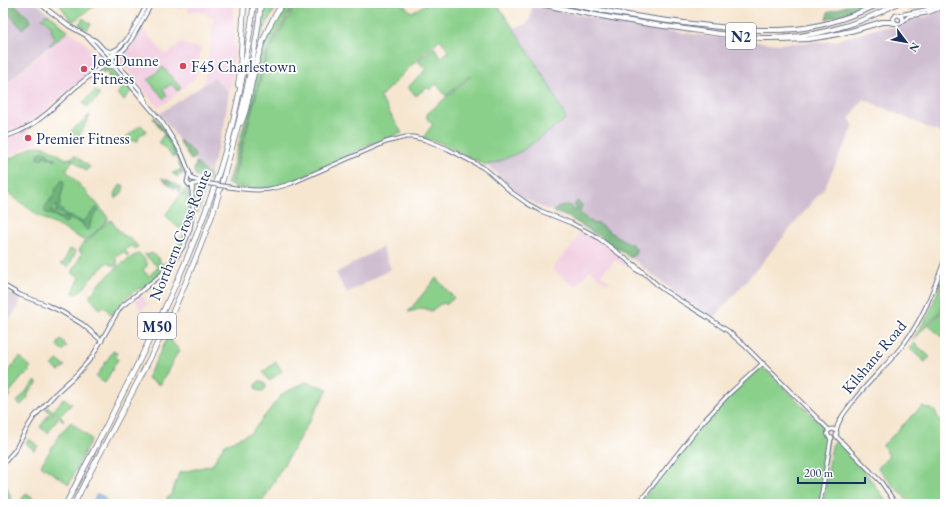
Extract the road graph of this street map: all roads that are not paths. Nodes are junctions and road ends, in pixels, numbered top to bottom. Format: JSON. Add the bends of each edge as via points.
{"nodes":[{"id":1,"x":40,"y":3,"type":"edge"},
{"id":2,"x":148,"y":3,"type":"edge"},
{"id":3,"x":152,"y":3,"type":"edge"},
{"id":4,"x":241,"y":3,"type":"edge"},
{"id":5,"x":244,"y":3,"type":"edge"},
{"id":6,"x":254,"y":3,"type":"edge"},
{"id":7,"x":261,"y":3,"type":"edge"},
{"id":8,"x":281,"y":3,"type":"edge"},
{"id":9,"x":535,"y":3,"type":"edge"},
{"id":10,"x":564,"y":3,"type":"edge"},
{"id":11,"x":573,"y":3,"type":"edge"},
{"id":12,"x":603,"y":3,"type":"edge"},
{"id":13,"x":882,"y":3,"type":"edge"},
{"id":14,"x":898,"y":3,"type":"edge"},
{"id":15,"x":932,"y":3,"type":"edge"},
{"id":16,"x":935,"y":3,"type":"edge"},
{"id":17,"x":939,"y":3,"type":"edge"},
{"id":18,"x":945,"y":6,"type":"edge"},
{"id":19,"x":927,"y":10,"type":"junction"},
{"id":20,"x":934,"y":10,"type":"junction"},
{"id":21,"x":899,"y":15,"type":"junction"},
{"id":22,"x":902,"y":21,"type":"junction"},
{"id":23,"x":895,"y":23,"type":"junction"},
{"id":24,"x":681,"y":28,"type":"junction"},
{"id":25,"x":243,"y":30,"type":"junction"},
{"id":26,"x":87,"y":37,"type":"junction"},
{"id":27,"x":96,"y":41,"type":"junction"},
{"id":28,"x":127,"y":46,"type":"junction"},
{"id":29,"x":117,"y":49,"type":"junction"},
{"id":30,"x":112,"y":57,"type":"junction"},
{"id":31,"x":108,"y":61,"type":"junction"},
{"id":32,"x":119,"y":66,"type":"junction"},
{"id":33,"x":100,"y":68,"type":"junction"},
{"id":34,"x":250,"y":72,"type":"junction"},
{"id":35,"x":121,"y":74,"type":"junction"},
{"id":36,"x":151,"y":109,"type":"junction"},
{"id":37,"x":237,"y":130,"type":"junction"},
{"id":38,"x":3,"y":136,"type":"edge"},
{"id":39,"x":229,"y":140,"type":"junction"},
{"id":40,"x":189,"y":172,"type":"junction"},
{"id":41,"x":188,"y":180,"type":"junction"},
{"id":42,"x":193,"y":182,"type":"junction"},
{"id":43,"x":189,"y":185,"type":"junction"},
{"id":44,"x":192,"y":192,"type":"junction"},
{"id":45,"x":945,"y":259,"type":"edge"},
{"id":46,"x":3,"y":285,"type":"edge"},
{"id":47,"x":102,"y":340,"type":"junction"},
{"id":48,"x":763,"y":363,"type":"junction"},
{"id":49,"x":838,"y":424,"type":"junction"},
{"id":50,"x":830,"y":429,"type":"junction"},
{"id":51,"x":836,"y":431,"type":"junction"},
{"id":52,"x":836,"y":436,"type":"junction"},
{"id":53,"x":831,"y":438,"type":"junction"},
{"id":54,"x":3,"y":464,"type":"edge"},
{"id":55,"x":66,"y":504,"type":"edge"},
{"id":56,"x":74,"y":504,"type":"edge"},
{"id":57,"x":638,"y":504,"type":"edge"},
{"id":58,"x":820,"y":504,"type":"edge"},
{"id":59,"x":896,"y":504,"type":"edge"}],
"edges":[{"from":1,"to":26,"type":"main road"},
{"from":2,"to":29,"type":"main road","via":[[129,35]]},
{"from":3,"to":28,"type":"main road"},
{"from":4,"to":25,"type":"highway"},
{"from":5,"to":25,"type":"highway"},
{"from":6,"to":39,"type":"highway","name":"Northern Cross Route","number":"M50","via":[[241,88]]},
{"from":7,"to":34,"type":"highway","name":"Northern Cross Route","number":"M50"},
{"from":8,"to":34,"type":"highway","via":[[264,30]]},
{"from":8,"to":37,"type":"highway","via":[[262,41],[242,122]]},
{"from":9,"to":24,"type":"highway","number":"N2"},
{"from":10,"to":13,"type":"highway","number":"N2","via":[[679,22],[770,30],[804,28],[833,22]]},
{"from":11,"to":12,"type":"highway","via":[[589,6]]},
{"from":14,"to":24,"type":"highway","number":"N2","via":[[842,27],[794,36],[764,38]]},
{"from":15,"to":19,"type":"main road"},
{"from":16,"to":19,"type":"main road"},
{"from":17,"to":20,"type":"main road"},
{"from":18,"to":20,"type":"main road"},
{"from":19,"to":21,"type":"main road"},
{"from":20,"to":22,"type":"main road","via":[[909,16]]},
{"from":21,"to":22,"type":"main road"},
{"from":21,"to":23,"type":"main road","via":[[894,17]]},
{"from":22,"to":23,"type":"main road","via":[[900,24]]},
{"from":23,"to":24,"type":"highway","via":[[882,22],[834,35],[794,40],[722,36]]},
{"from":25,"to":39,"type":"highway","via":[[240,72]]},
{"from":26,"to":27,"type":"main road"},
{"from":26,"to":31,"type":"main road"},
{"from":27,"to":29,"type":"main road","via":[[108,51]]},
{"from":27,"to":30,"type":"main road"},
{"from":28,"to":30,"type":"main road"},
{"from":28,"to":32,"type":"main road","via":[[117,58]]},
{"from":29,"to":30,"type":"main road"},
{"from":30,"to":31,"type":"main road"},
{"from":30,"to":32,"type":"main road"},
{"from":31,"to":33,"type":"main road"},
{"from":31,"to":35,"type":"main road"},
{"from":32,"to":36,"type":"main road","via":[[140,90]]},
{"from":33,"to":35,"type":"main road","via":[[107,65]]},
{"from":33,"to":38,"type":"main road","via":[[33,124]]},
{"from":34,"to":37,"type":"highway","name":"Northern Cross Route","number":"M50"},
{"from":35,"to":36,"type":"main road"},
{"from":36,"to":40,"type":"main road","via":[[167,128]]},
{"from":37,"to":56,"type":"highway","name":"Northern Cross Route","number":"M50","via":[[212,216],[194,264],[144,371]]},
{"from":39,"to":55,"type":"highway","name":"Northern Cross Route","number":"M50","via":[[187,261]]},
{"from":40,"to":41,"type":"main road"},
{"from":40,"to":42,"type":"main road"},
{"from":41,"to":42,"type":"main road"},
{"from":41,"to":43,"type":"main road"},
{"from":42,"to":43,"type":"main road"},
{"from":42,"to":44,"type":"main road"},
{"from":42,"to":48,"type":"main road","bridge":true,"via":[[255,191],[277,188],[386,142],[406,137],[439,144],[476,163],[519,199],[590,233],[662,289],[728,331]]},
{"from":43,"to":44,"type":"main road"},
{"from":44,"to":47,"type":"main road","via":[[190,229],[179,254],[161,275],[121,307]]},
{"from":45,"to":49,"type":"main road","name":"Kilshane Road","via":[[927,306],[915,328],[899,350],[853,401]]},
{"from":46,"to":47,"type":"main road","via":[[20,295],[62,312]]},
{"from":47,"to":54,"type":"main road","via":[[88,363],[34,417],[15,450]]},
{"from":48,"to":50,"type":"main road"},
{"from":48,"to":57,"type":"main road","via":[[700,424]]},
{"from":49,"to":50,"type":"main road","name":"Kilshane Road"},
{"from":49,"to":51,"type":"main road","name":"Kilshane Road"},
{"from":50,"to":51,"type":"main road"},
{"from":50,"to":53,"type":"main road","via":[[827,432]]},
{"from":51,"to":52,"type":"main road"},
{"from":52,"to":53,"type":"main road"},
{"from":52,"to":59,"type":"main road","via":[[881,482]]},
{"from":53,"to":58,"type":"main road"}]}
